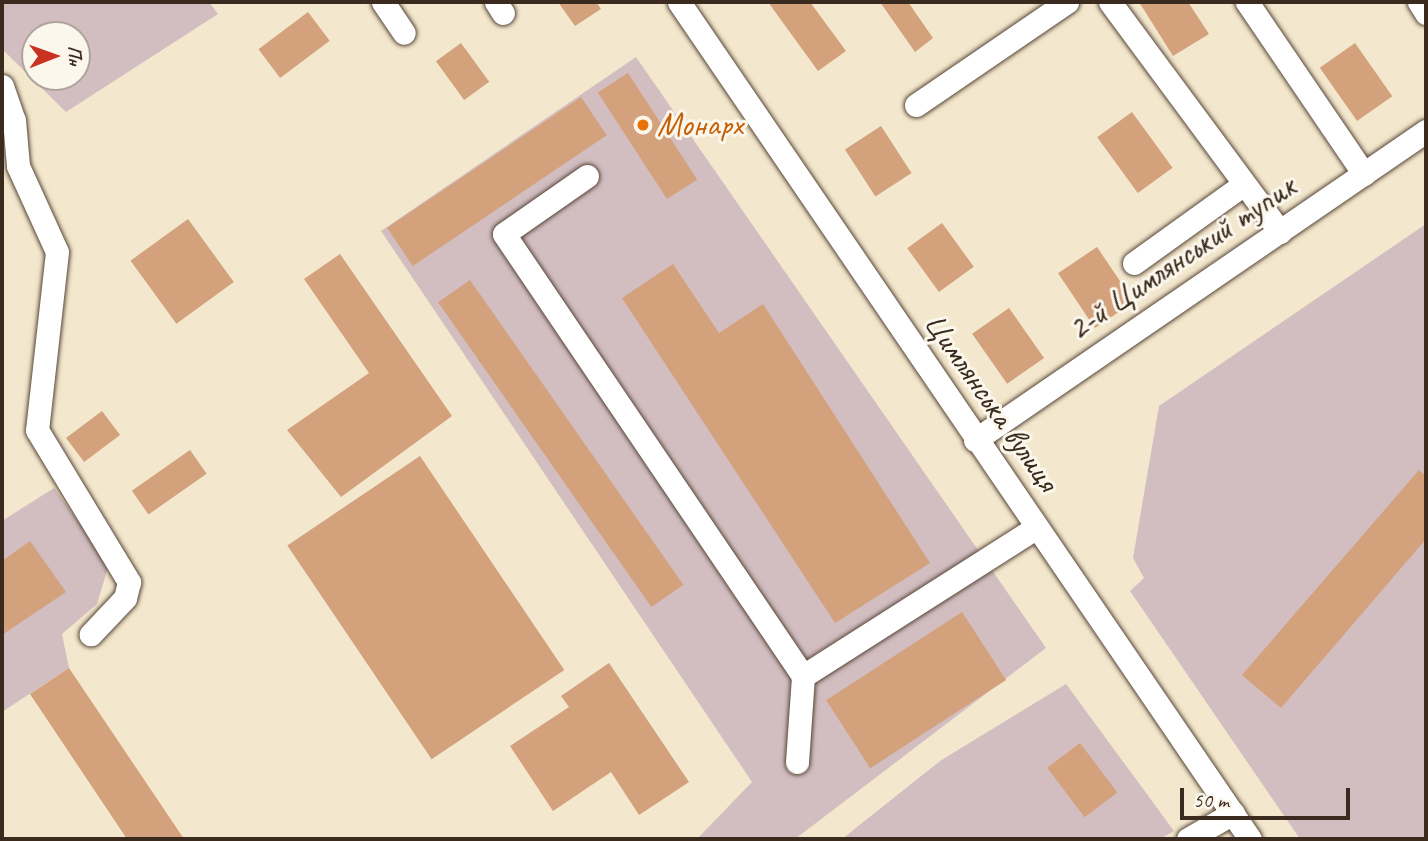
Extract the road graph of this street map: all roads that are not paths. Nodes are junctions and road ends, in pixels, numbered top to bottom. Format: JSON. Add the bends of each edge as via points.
{"nodes":[{"id":1,"x":383,"y":2,"type":"edge"},
{"id":2,"x":679,"y":2,"type":"edge"},
{"id":3,"x":1067,"y":2,"type":"edge"},
{"id":4,"x":1110,"y":2,"type":"edge"},
{"id":5,"x":1247,"y":2,"type":"edge"},
{"id":6,"x":1419,"y":2,"type":"edge"},
{"id":7,"x":1426,"y":13,"type":"edge"},
{"id":8,"x":404,"y":33,"type":"dead end"},
{"id":9,"x":2,"y":86,"type":"edge"},
{"id":10,"x":916,"y":105,"type":"dead end"},
{"id":11,"x":1426,"y":131,"type":"edge"},
{"id":12,"x":1364,"y":174,"type":"junction"},
{"id":13,"x":587,"y":176,"type":"dead end"},
{"id":14,"x":1244,"y":184,"type":"junction"},
{"id":15,"x":1280,"y":232,"type":"junction"},
{"id":16,"x":1134,"y":264,"type":"dead end"},
{"id":17,"x":975,"y":440,"type":"junction"},
{"id":18,"x":1037,"y":527,"type":"junction"},
{"id":19,"x":91,"y":634,"type":"dead end"},
{"id":20,"x":803,"y":676,"type":"junction"},
{"id":21,"x":797,"y":762,"type":"dead end"},
{"id":22,"x":1233,"y":813,"type":"junction"},
{"id":23,"x":1188,"y":839,"type":"edge"},
{"id":24,"x":1250,"y":839,"type":"edge"}],
"edges":[{"from":1,"to":8,"type":"street"},
{"from":2,"to":17,"type":"street","name":"Цимлянська вулиця"},
{"from":3,"to":10,"type":"street"},
{"from":4,"to":14,"type":"street"},
{"from":5,"to":12,"type":"street"},
{"from":6,"to":7,"type":"street"},
{"from":9,"to":19,"type":"street","via":[[14,120],[18,166],[57,252],[37,430],[129,582],[124,598]]},
{"from":11,"to":12,"type":"street","name":"2-й Цимлянський тупик"},
{"from":12,"to":15,"type":"street","name":"2-й Цимлянський тупик"},
{"from":13,"to":20,"type":"street","via":[[504,234]]},
{"from":14,"to":15,"type":"street"},
{"from":14,"to":16,"type":"street"},
{"from":15,"to":17,"type":"street","name":"2-й Цимлянський тупик"},
{"from":17,"to":18,"type":"street","name":"Цимлянська вулиця"},
{"from":18,"to":20,"type":"street"},
{"from":18,"to":22,"type":"street","name":"Цимлянська вулиця"},
{"from":20,"to":21,"type":"street"},
{"from":22,"to":23,"type":"street"},
{"from":22,"to":24,"type":"street","name":"Цимлянська вулиця"}]}
